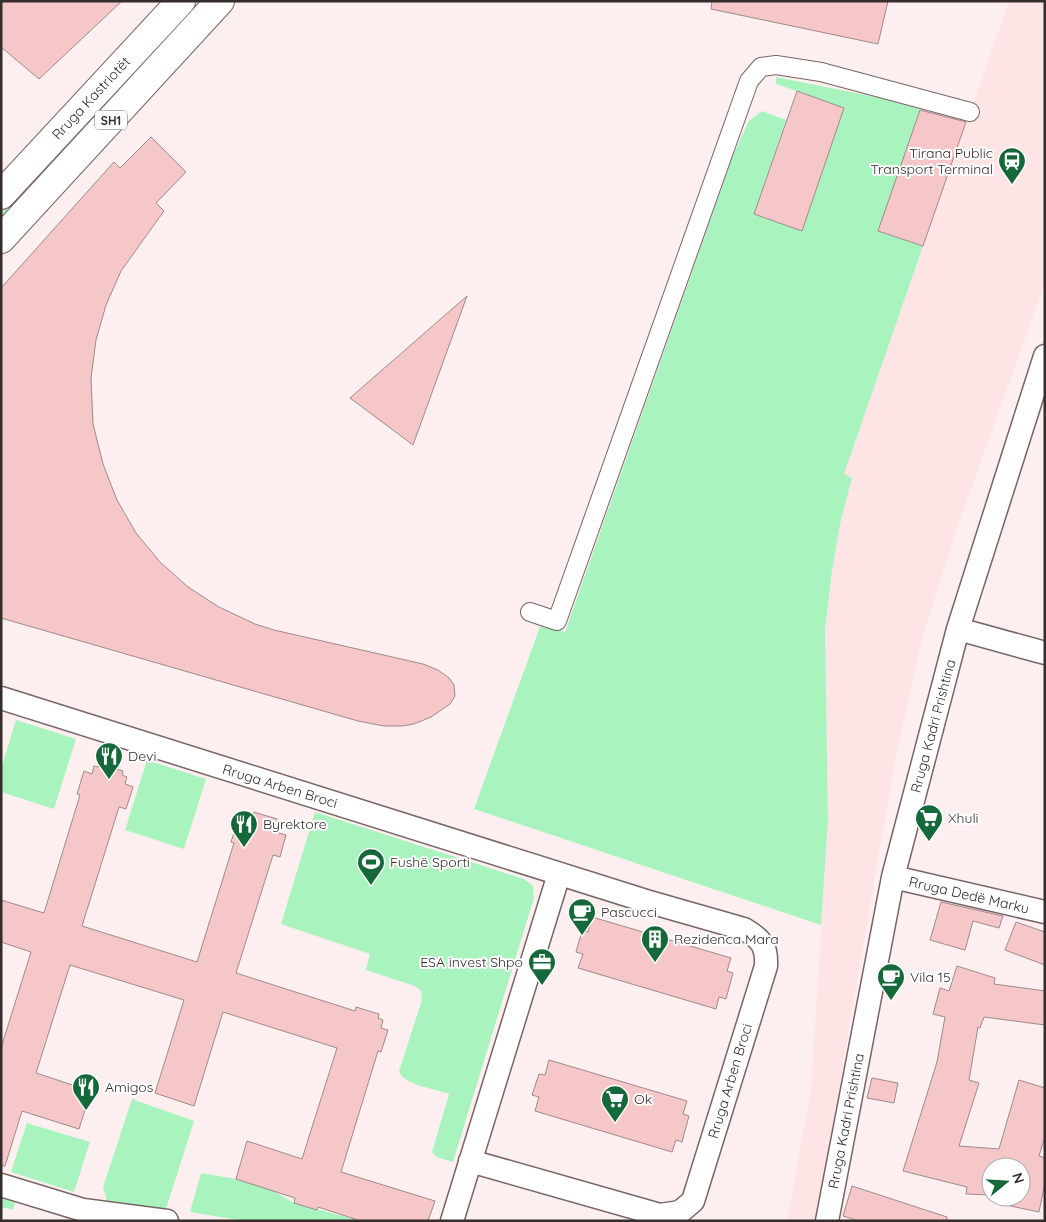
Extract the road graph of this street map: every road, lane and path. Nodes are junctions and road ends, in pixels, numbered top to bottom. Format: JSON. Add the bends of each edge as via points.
{"nodes":[{"id":1,"x":181,"y":1,"type":"edge"},
{"id":2,"x":220,"y":1,"type":"edge"},
{"id":3,"x":970,"y":112,"type":"dead end"},
{"id":4,"x":1,"y":195,"type":"edge"},
{"id":5,"x":1,"y":239,"type":"edge"},
{"id":6,"x":1045,"y":356,"type":"edge"},
{"id":7,"x":530,"y":612,"type":"dead end"},
{"id":8,"x":958,"y":629,"type":"junction"},
{"id":9,"x":1045,"y":653,"type":"edge"},
{"id":10,"x":1,"y":698,"type":"edge"},
{"id":11,"x":559,"y":874,"type":"junction"},
{"id":12,"x":894,"y":877,"type":"junction"},
{"id":13,"x":1045,"y":912,"type":"edge"},
{"id":14,"x":470,"y":1161,"type":"junction"},
{"id":15,"x":1,"y":1185,"type":"edge"},
{"id":16,"x":167,"y":1221,"type":"edge"},
{"id":17,"x":452,"y":1221,"type":"edge"},
{"id":18,"x":827,"y":1221,"type":"edge"}],
"edges":[{"from":1,"to":4,"type":"main road","name":"Rruga Kastriotët","number":"SH1"},
{"from":2,"to":5,"type":"main road","number":"SH1"},
{"from":3,"to":7,"type":"street","via":[[821,72],[776,65],[760,67],[749,81],[557,621]]},
{"from":6,"to":8,"type":"street","name":"Rruga Kadri Prishtina"},
{"from":8,"to":9,"type":"street"},
{"from":8,"to":12,"type":"street","name":"Rruga Kadri Prishtina"},
{"from":10,"to":11,"type":"street","name":"Rruga Arben Broci"},
{"from":11,"to":14,"type":"street"},
{"from":11,"to":14,"type":"street","name":"Rruga Arben Broci","via":[[744,929],[763,944],[767,954],[766,966],[693,1201],[680,1212],[660,1215]]},
{"from":12,"to":13,"type":"street","name":"Rruga Dedë Marku"},
{"from":12,"to":18,"type":"street","name":"Rruga Kadri Prishtina"},
{"from":14,"to":17,"type":"street"},
{"from":15,"to":16,"type":"street","via":[[83,1210]]}]}
